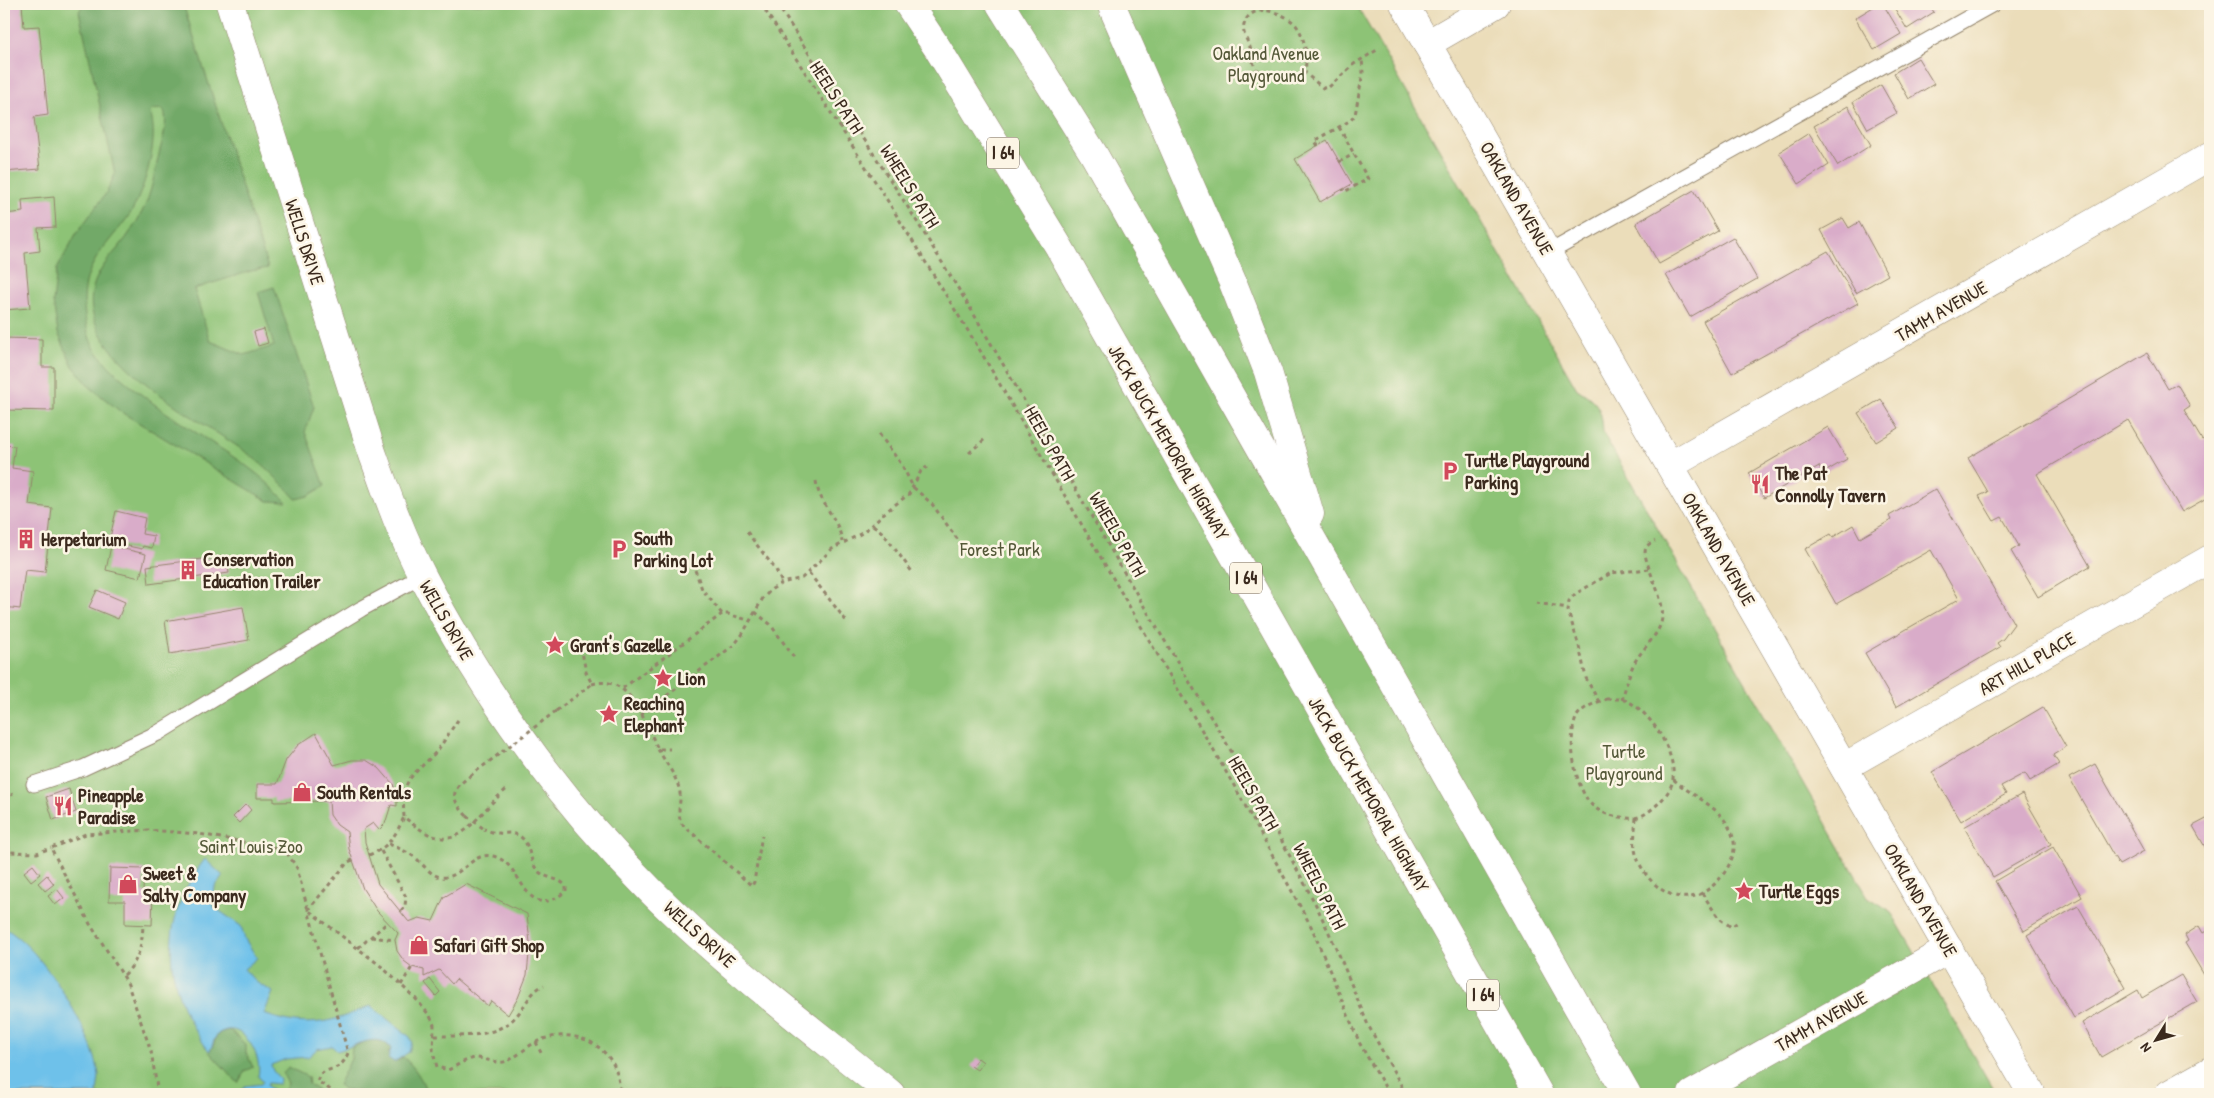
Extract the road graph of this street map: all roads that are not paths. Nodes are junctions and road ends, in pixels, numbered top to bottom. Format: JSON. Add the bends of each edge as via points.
{"nodes":[{"id":1,"x":230,"y":4,"type":"edge"},
{"id":2,"x":892,"y":4,"type":"edge"},
{"id":3,"x":908,"y":4,"type":"edge"},
{"id":4,"x":1000,"y":4,"type":"edge"},
{"id":5,"x":1111,"y":4,"type":"edge"},
{"id":6,"x":1404,"y":4,"type":"edge"},
{"id":7,"x":1496,"y":4,"type":"edge"},
{"id":8,"x":1993,"y":4,"type":"edge"},
{"id":9,"x":1427,"y":44,"type":"junction"},
{"id":10,"x":938,"y":49,"type":"junction"},
{"id":11,"x":2210,"y":156,"type":"edge"},
{"id":12,"x":1548,"y":253,"type":"junction"},
{"id":13,"x":1671,"y":465,"type":"junction"},
{"id":14,"x":1320,"y":552,"type":"junction"},
{"id":15,"x":2210,"y":559,"type":"edge"},
{"id":16,"x":422,"y":576,"type":"junction"},
{"id":17,"x":1844,"y":766,"type":"junction"},
{"id":18,"x":34,"y":784,"type":"dead end"},
{"id":19,"x":1949,"y":949,"type":"junction"},
{"id":20,"x":2210,"y":1071,"type":"edge"},
{"id":21,"x":1697,"y":1092,"type":"edge"},
{"id":22,"x":891,"y":1094,"type":"edge"},
{"id":23,"x":1539,"y":1094,"type":"edge"},
{"id":24,"x":1627,"y":1094,"type":"edge"},
{"id":25,"x":2032,"y":1094,"type":"edge"},
{"id":26,"x":2169,"y":1094,"type":"edge"}],
"edges":[{"from":1,"to":16,"type":"main road","name":"WELLS DRIVE","via":[[372,452]]},
{"from":2,"to":10,"type":"main road"},
{"from":3,"to":10,"type":"main road","name":"JACK BUCK MEMORIAL HIGHWAY","number":"I 64"},
{"from":4,"to":14,"type":"main road","via":[[1093,153]]},
{"from":5,"to":14,"type":"main road","via":[[1229,274],[1268,372]]},
{"from":6,"to":9,"type":"main road","name":"OAKLAND AVENUE"},
{"from":7,"to":9,"type":"main road"},
{"from":8,"to":12,"type":"lane"},
{"from":9,"to":12,"type":"main road","name":"OAKLAND AVENUE"},
{"from":10,"to":23,"type":"main road","name":"JACK BUCK MEMORIAL HIGHWAY","number":"I 64","via":[[1058,247]]},
{"from":11,"to":13,"type":"main road","name":"TAMM AVENUE"},
{"from":12,"to":13,"type":"main road","name":"OAKLAND AVENUE"},
{"from":13,"to":17,"type":"main road","name":"OAKLAND AVENUE"},
{"from":14,"to":24,"type":"main road"},
{"from":15,"to":17,"type":"main road","name":"ART HILL PLACE"},
{"from":16,"to":18,"type":"lane","via":[[361,609],[158,733],[84,768]]},
{"from":16,"to":22,"type":"main road","name":"WELLS DRIVE","via":[[492,695],[541,765],[604,840],[651,890],[721,954]]},
{"from":17,"to":19,"type":"main road","name":"OAKLAND AVENUE"},
{"from":19,"to":21,"type":"main road","name":"TAMM AVENUE"},
{"from":19,"to":25,"type":"main road","name":"OAKLAND AVENUE"},
{"from":20,"to":26,"type":"main road"}]}
